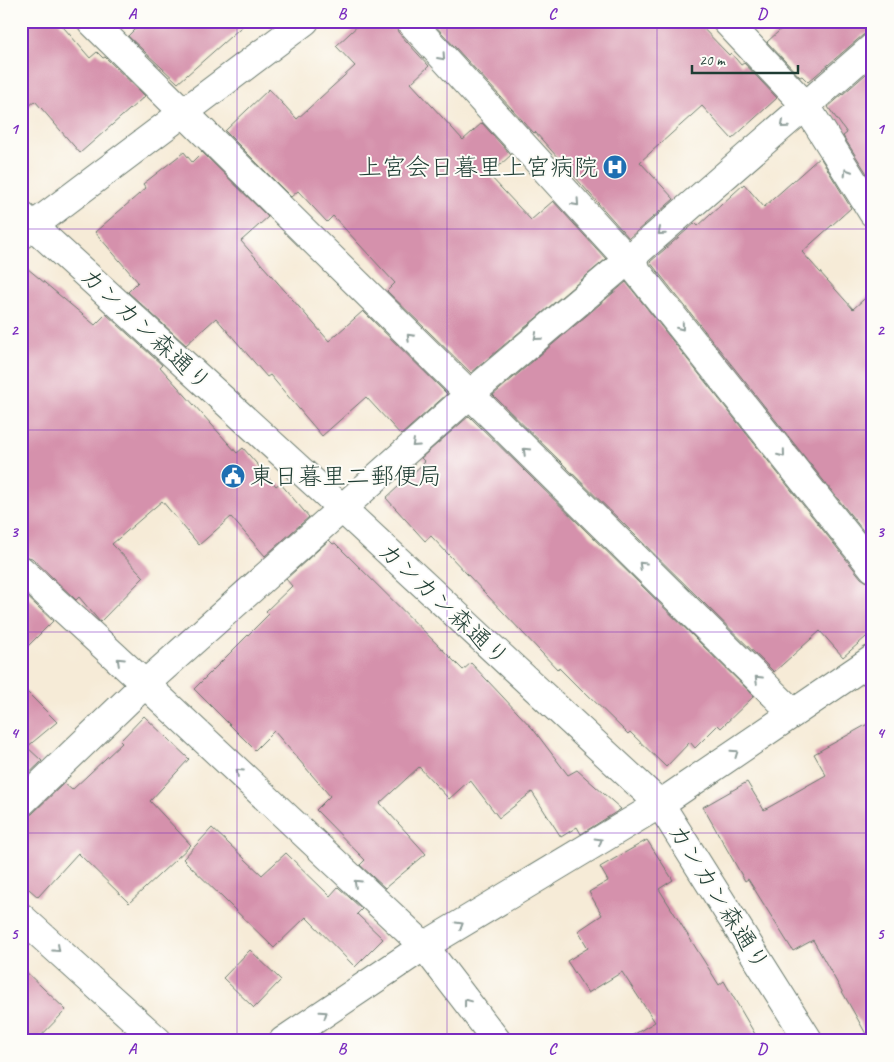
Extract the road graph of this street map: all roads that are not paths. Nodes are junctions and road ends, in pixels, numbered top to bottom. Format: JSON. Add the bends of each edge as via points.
{"nodes":[{"id":1,"x":91,"y":21,"type":"edge"},
{"id":2,"x":305,"y":21,"type":"edge"},
{"id":3,"x":410,"y":21,"type":"edge"},
{"id":4,"x":726,"y":21,"type":"edge"},
{"id":5,"x":873,"y":47,"type":"edge"},
{"id":6,"x":806,"y":106,"type":"junction"},
{"id":7,"x":183,"y":113,"type":"junction"},
{"id":8,"x":873,"y":213,"type":"edge"},
{"id":9,"x":25,"y":225,"type":"edge"},
{"id":10,"x":628,"y":260,"type":"junction"},
{"id":11,"x":469,"y":395,"type":"junction"},
{"id":12,"x":342,"y":509,"type":"junction"},
{"id":13,"x":873,"y":568,"type":"edge"},
{"id":14,"x":21,"y":570,"type":"edge"},
{"id":15,"x":873,"y":659,"type":"edge"},
{"id":16,"x":145,"y":684,"type":"junction"},
{"id":17,"x":793,"y":713,"type":"junction"},
{"id":18,"x":21,"y":803,"type":"edge"},
{"id":19,"x":660,"y":804,"type":"junction"},
{"id":20,"x":21,"y":917,"type":"edge"},
{"id":21,"x":424,"y":946,"type":"junction"},
{"id":22,"x":158,"y":1041,"type":"edge"},
{"id":23,"x":283,"y":1041,"type":"edge"},
{"id":24,"x":496,"y":1041,"type":"edge"},
{"id":25,"x":809,"y":1041,"type":"edge"}],
"edges":[{"from":1,"to":7,"type":"street"},
{"from":2,"to":7,"type":"street"},
{"from":3,"to":10,"type":"street","one_way":true},
{"from":4,"to":6,"type":"street"},
{"from":5,"to":6,"type":"street"},
{"from":8,"to":6,"type":"street","one_way":true},
{"from":6,"to":10,"type":"street","one_way":true},
{"from":7,"to":9,"type":"street"},
{"from":11,"to":7,"type":"street","one_way":true},
{"from":9,"to":12,"type":"street","name":"カンカン森通り"},
{"from":10,"to":11,"type":"street","one_way":true},
{"from":10,"to":13,"type":"street","one_way":true},
{"from":11,"to":12,"type":"street","one_way":true},
{"from":17,"to":11,"type":"street","one_way":true},
{"from":12,"to":16,"type":"street"},
{"from":12,"to":19,"type":"street","name":"カンカン森通り"},
{"from":16,"to":14,"type":"street","one_way":true},
{"from":15,"to":17,"type":"street"},
{"from":16,"to":18,"type":"street"},
{"from":21,"to":16,"type":"street","one_way":true},
{"from":19,"to":17,"type":"street","one_way":true},
{"from":21,"to":19,"type":"street","one_way":true},
{"from":19,"to":25,"type":"street","name":"カンカン森通り"},
{"from":20,"to":22,"type":"street","one_way":true},
{"from":23,"to":21,"type":"street","one_way":true},
{"from":24,"to":21,"type":"street","one_way":true}]}
